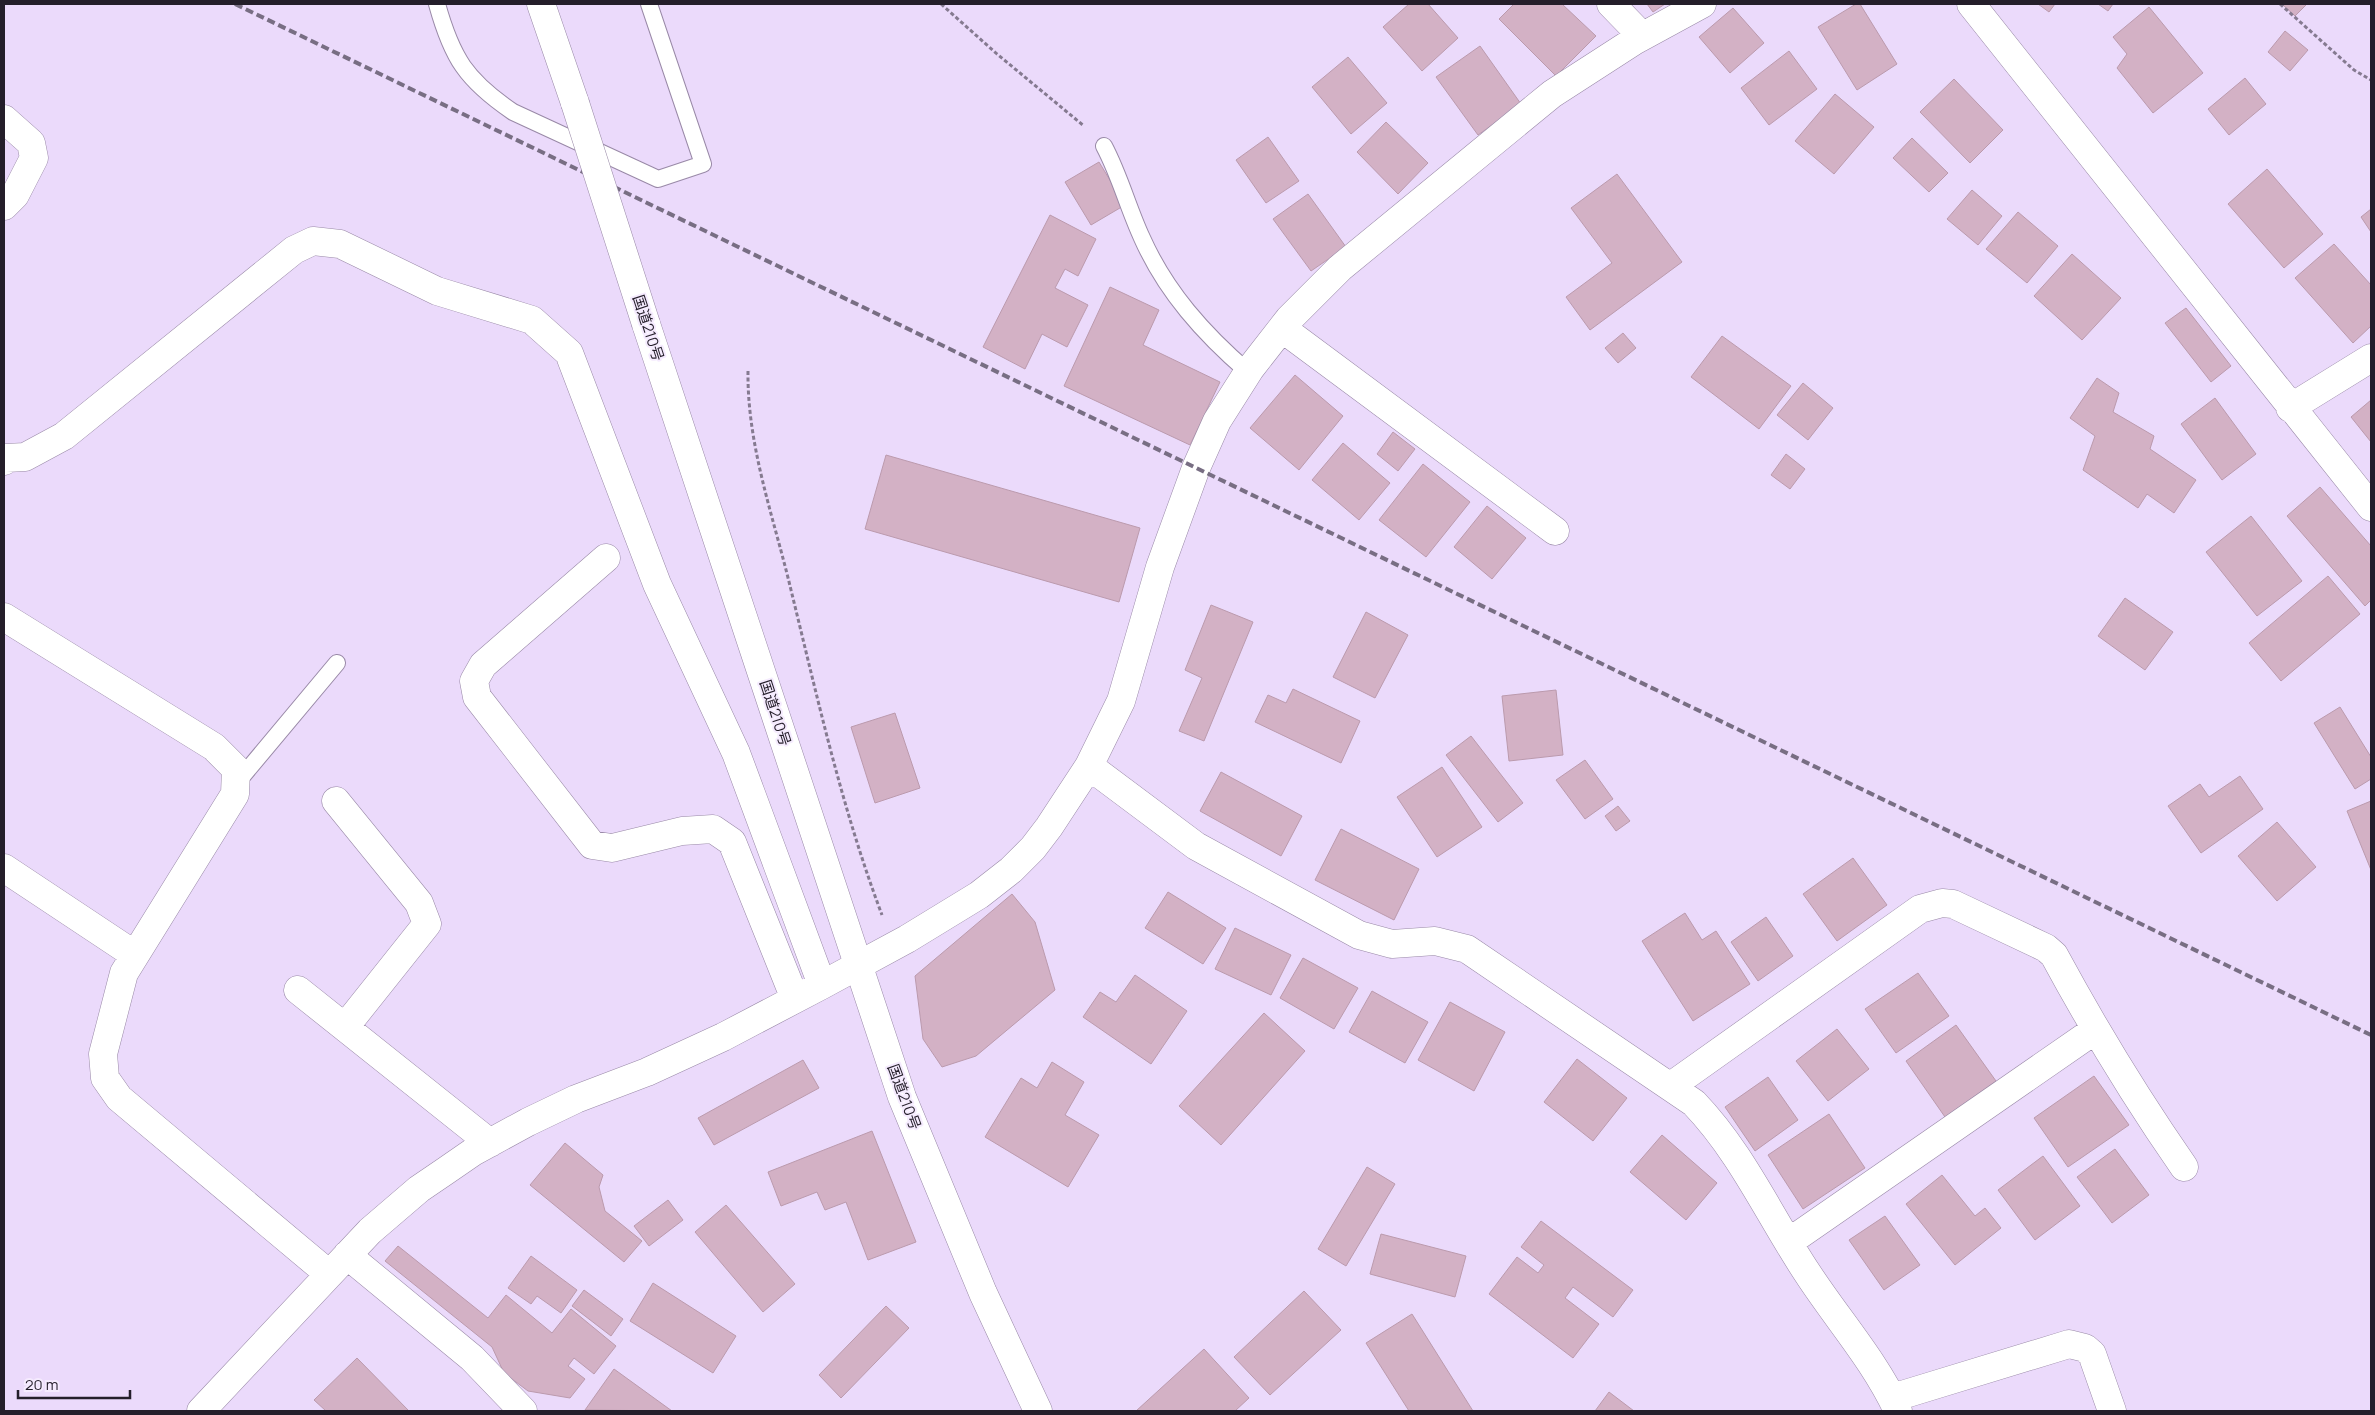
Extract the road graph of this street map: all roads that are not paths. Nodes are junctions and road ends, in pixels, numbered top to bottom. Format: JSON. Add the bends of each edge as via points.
{"nodes":[{"id":1,"x":437,"y":4,"type":"edge"},
{"id":2,"x":541,"y":4,"type":"edge"},
{"id":3,"x":649,"y":4,"type":"edge"},
{"id":4,"x":1611,"y":4,"type":"edge"},
{"id":5,"x":1702,"y":4,"type":"edge"},
{"id":6,"x":1970,"y":4,"type":"edge"},
{"id":7,"x":1642,"y":36,"type":"junction"},
{"id":8,"x":4,"y":119,"type":"edge"},
{"id":9,"x":1104,"y":146,"type":"road end"},
{"id":10,"x":4,"y":206,"type":"edge"},
{"id":11,"x":1283,"y":329,"type":"junction"},
{"id":12,"x":2371,"y":358,"type":"edge"},
{"id":13,"x":1248,"y":372,"type":"junction"},
{"id":14,"x":2290,"y":408,"type":"junction"},
{"id":15,"x":4,"y":453,"type":"edge"},
{"id":16,"x":2371,"y":507,"type":"edge"},
{"id":17,"x":1555,"y":530,"type":"dead end"},
{"id":18,"x":606,"y":558,"type":"dead end"},
{"id":19,"x":4,"y":617,"type":"edge"},
{"id":20,"x":337,"y":663,"type":"dead end"},
{"id":21,"x":1089,"y":766,"type":"junction"},
{"id":22,"x":235,"y":785,"type":"junction"},
{"id":23,"x":336,"y":802,"type":"dead end"},
{"id":24,"x":4,"y":868,"type":"edge"},
{"id":25,"x":135,"y":955,"type":"junction"},
{"id":26,"x":858,"y":965,"type":"junction"},
{"id":27,"x":822,"y":985,"type":"junction"},
{"id":28,"x":298,"y":990,"type":"dead end"},
{"id":29,"x":795,"y":998,"type":"junction"},
{"id":30,"x":344,"y":1027,"type":"junction"},
{"id":31,"x":2095,"y":1030,"type":"junction"},
{"id":32,"x":1671,"y":1086,"type":"junction"},
{"id":33,"x":490,"y":1143,"type":"junction"},
{"id":34,"x":2184,"y":1167,"type":"dead end"},
{"id":35,"x":1789,"y":1242,"type":"junction"},
{"id":36,"x":338,"y":1265,"type":"junction"},
{"id":37,"x":1895,"y":1405,"type":"edge"},
{"id":38,"x":201,"y":1411,"type":"edge"},
{"id":39,"x":523,"y":1411,"type":"edge"},
{"id":40,"x":1038,"y":1411,"type":"edge"},
{"id":41,"x":2112,"y":1411,"type":"edge"}],
"edges":[{"from":1,"to":3,"type":"lane","via":[[447,39],[464,71],[492,98],[513,112],[658,179],[702,164]]},
{"from":2,"to":26,"type":"main road","name":"国道210号","bridge":true},
{"from":4,"to":7,"type":"main road"},
{"from":5,"to":7,"type":"main road"},
{"from":6,"to":14,"type":"main road"},
{"from":7,"to":11,"type":"main road","via":[[1552,94],[1369,243],[1312,294]]},
{"from":8,"to":10,"type":"main road","via":[[31,143],[34,158],[15,195]]},
{"from":9,"to":13,"type":"lane","via":[[1115,166],[1141,236],[1163,278],[1204,332]]},
{"from":11,"to":13,"type":"main road"},
{"from":11,"to":17,"type":"main road"},
{"from":12,"to":14,"type":"main road"},
{"from":13,"to":21,"type":"main road","via":[[1217,421],[1196,468],[1160,567],[1121,701]]},
{"from":14,"to":16,"type":"main road"},
{"from":15,"to":27,"type":"main road","via":[[25,458],[64,436],[294,250],[313,241],[340,244],[437,290],[532,320],[569,353],[657,584],[736,753]]},
{"from":18,"to":29,"type":"main road","via":[[483,665],[474,682],[477,697],[592,845],[612,848],[682,831],[713,829],[732,842]]},
{"from":19,"to":22,"type":"main road","via":[[214,747],[236,769]]},
{"from":20,"to":22,"type":"lane"},
{"from":21,"to":26,"type":"main road","via":[[1043,834],[1011,870],[979,895]]},
{"from":21,"to":32,"type":"main road","via":[[1196,846],[1359,935],[1392,944],[1435,941],[1468,949]]},
{"from":22,"to":25,"type":"main road","via":[[235,794]]},
{"from":23,"to":30,"type":"main road","via":[[419,903],[428,924]]},
{"from":24,"to":25,"type":"main road"},
{"from":25,"to":36,"type":"main road","via":[[124,973],[103,1054],[105,1078],[119,1098]]},
{"from":26,"to":27,"type":"main road"},
{"from":26,"to":40,"type":"main road","name":"国道210号","via":[[902,1096],[983,1293]]},
{"from":27,"to":29,"type":"main road"},
{"from":28,"to":30,"type":"main road"},
{"from":29,"to":33,"type":"main road","via":[[723,1037],[647,1072],[576,1099]]},
{"from":30,"to":33,"type":"main road"},
{"from":31,"to":32,"type":"main road","via":[[2054,955],[2046,948],[1961,908],[1942,903],[1920,909]]},
{"from":31,"to":34,"type":"main road","via":[[2141,1106]]},
{"from":31,"to":35,"type":"main road"},
{"from":32,"to":35,"type":"main road","via":[[1712,1121],[1737,1155]]},
{"from":33,"to":36,"type":"main road","via":[[419,1189],[370,1230]]},
{"from":35,"to":37,"type":"main road","via":[[1807,1274],[1884,1382]]},
{"from":36,"to":38,"type":"main road"},
{"from":36,"to":39,"type":"main road","via":[[472,1358]]},
{"from":37,"to":41,"type":"main road","via":[[2069,1344],[2085,1348],[2092,1354]]}]}
